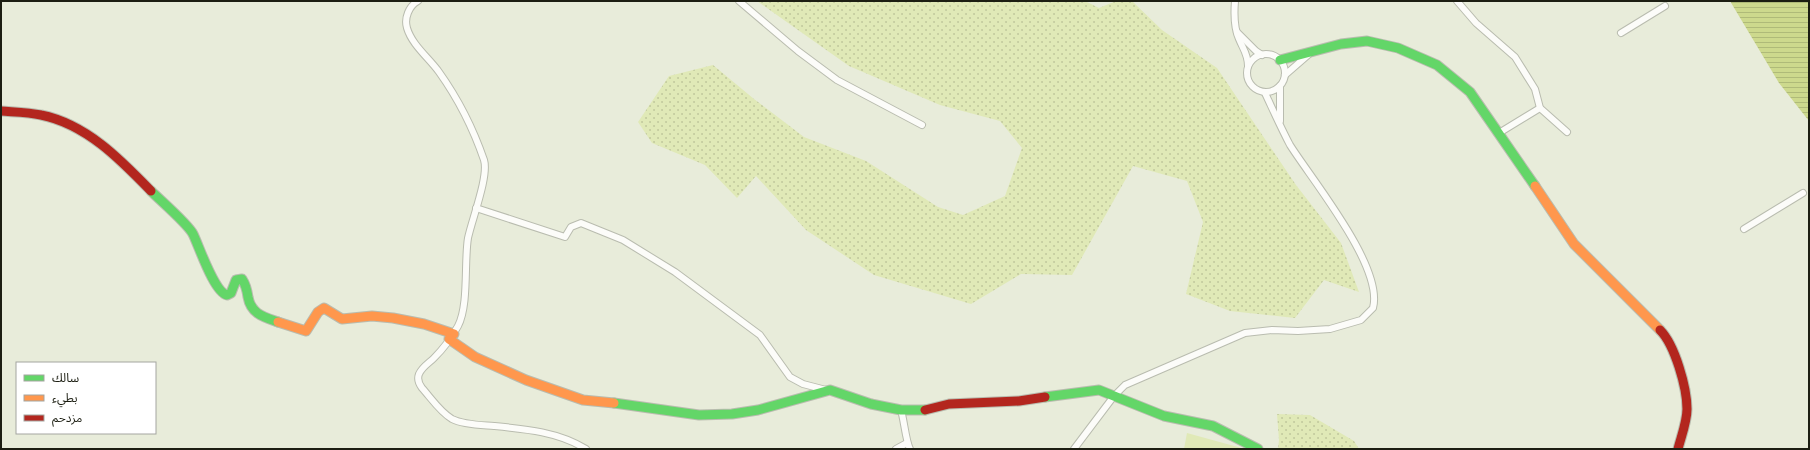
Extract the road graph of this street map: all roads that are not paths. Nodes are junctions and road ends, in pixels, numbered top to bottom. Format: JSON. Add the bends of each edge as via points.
{"nodes":[{"id":1,"x":418,"y":1,"type":"edge"},
{"id":2,"x":739,"y":1,"type":"edge"},
{"id":3,"x":1235,"y":1,"type":"edge"},
{"id":4,"x":1457,"y":1,"type":"edge"},
{"id":5,"x":1665,"y":6,"type":"dead end"},
{"id":6,"x":1237,"y":32,"type":"junction"},
{"id":7,"x":1621,"y":33,"type":"dead end"},
{"id":8,"x":1310,"y":53,"type":"junction"},
{"id":9,"x":1262,"y":54,"type":"junction"},
{"id":10,"x":1280,"y":60,"type":"junction"},
{"id":11,"x":1248,"y":67,"type":"junction"},
{"id":12,"x":1285,"y":75,"type":"junction"},
{"id":13,"x":1280,"y":86,"type":"junction"},
{"id":14,"x":1265,"y":93,"type":"junction"},
{"id":15,"x":1540,"y":108,"type":"junction"},
{"id":16,"x":1,"y":111,"type":"edge"},
{"id":17,"x":922,"y":125,"type":"dead end"},
{"id":18,"x":1280,"y":125,"type":"junction"},
{"id":19,"x":1567,"y":132,"type":"dead end"},
{"id":20,"x":1499,"y":133,"type":"junction"},
{"id":21,"x":1803,"y":194,"type":"dead end"},
{"id":22,"x":476,"y":208,"type":"junction"},
{"id":23,"x":1744,"y":229,"type":"dead end"},
{"id":24,"x":451,"y":337,"type":"junction"},
{"id":25,"x":830,"y":390,"type":"junction"},
{"id":26,"x":1114,"y":396,"type":"junction"},
{"id":27,"x":902,"y":410,"type":"junction"},
{"id":28,"x":909,"y":446,"type":"edge"},
{"id":29,"x":586,"y":449,"type":"edge"},
{"id":30,"x":896,"y":449,"type":"edge"},
{"id":31,"x":1074,"y":449,"type":"edge"},
{"id":32,"x":1258,"y":449,"type":"edge"},
{"id":33,"x":1678,"y":449,"type":"edge"}],
"edges":[{"from":1,"to":22,"type":"street","via":[[410,8],[406,27],[412,39],[461,104],[485,162]]},
{"from":2,"to":17,"type":"street","via":[[837,80]]},
{"from":3,"to":6,"type":"street"},
{"from":4,"to":15,"type":"street","via":[[1476,23],[1515,58],[1535,89]]},
{"from":5,"to":7,"type":"street"},
{"from":6,"to":9,"type":"street"},
{"from":6,"to":11,"type":"street","via":[[1246,52]]},
{"from":8,"to":10,"type":"street"},
{"from":8,"to":12,"type":"street"},
{"from":8,"to":20,"type":"street","via":[[1341,44],[1367,41],[1398,48],[1437,65],[1470,92]]},
{"from":9,"to":10,"type":"street","via":[[1273,55]]},
{"from":9,"to":11,"type":"street","via":[[1252,60]]},
{"from":10,"to":12,"type":"street"},
{"from":11,"to":14,"type":"street","via":[[1247,76],[1250,84],[1256,90]]},
{"from":12,"to":13,"type":"street"},
{"from":13,"to":14,"type":"street"},
{"from":13,"to":18,"type":"street"},
{"from":14,"to":18,"type":"street"},
{"from":15,"to":19,"type":"street"},
{"from":15,"to":20,"type":"street"},
{"from":16,"to":24,"type":"street","via":[[41,115],[65,122],[96,140],[137,176],[192,232],[200,254],[220,291],[227,295],[236,280],[242,279],[251,308],[261,316],[306,332],[318,312],[324,308],[341,319],[351,320],[370,316],[430,324]]},
{"from":18,"to":26,"type":"street","via":[[1350,234],[1371,280],[1373,308],[1361,320],[1330,328],[1245,333],[1125,385]]},
{"from":20,"to":33,"type":"street","via":[[1574,244],[1663,333],[1676,358],[1684,383],[1686,410]]},
{"from":21,"to":23,"type":"street"},
{"from":22,"to":24,"type":"street","via":[[468,243],[462,315]]},
{"from":22,"to":25,"type":"street","via":[[565,237],[571,227],[581,223],[623,240],[675,272],[760,335],[790,376],[803,384]]},
{"from":24,"to":25,"type":"street","via":[[475,357],[526,380],[583,400],[632,404],[699,415],[732,414],[758,410]]},
{"from":24,"to":29,"type":"street","via":[[421,370],[418,377],[420,386],[448,416],[454,420],[484,425],[536,430]]},
{"from":25,"to":27,"type":"street","via":[[871,404]]},
{"from":26,"to":27,"type":"street","via":[[1099,390],[1005,402],[949,404],[929,410]]},
{"from":26,"to":31,"type":"street"},
{"from":26,"to":32,"type":"street","via":[[1164,416],[1214,426]]},
{"from":27,"to":28,"type":"street"},
{"from":28,"to":30,"type":"street"}]}
